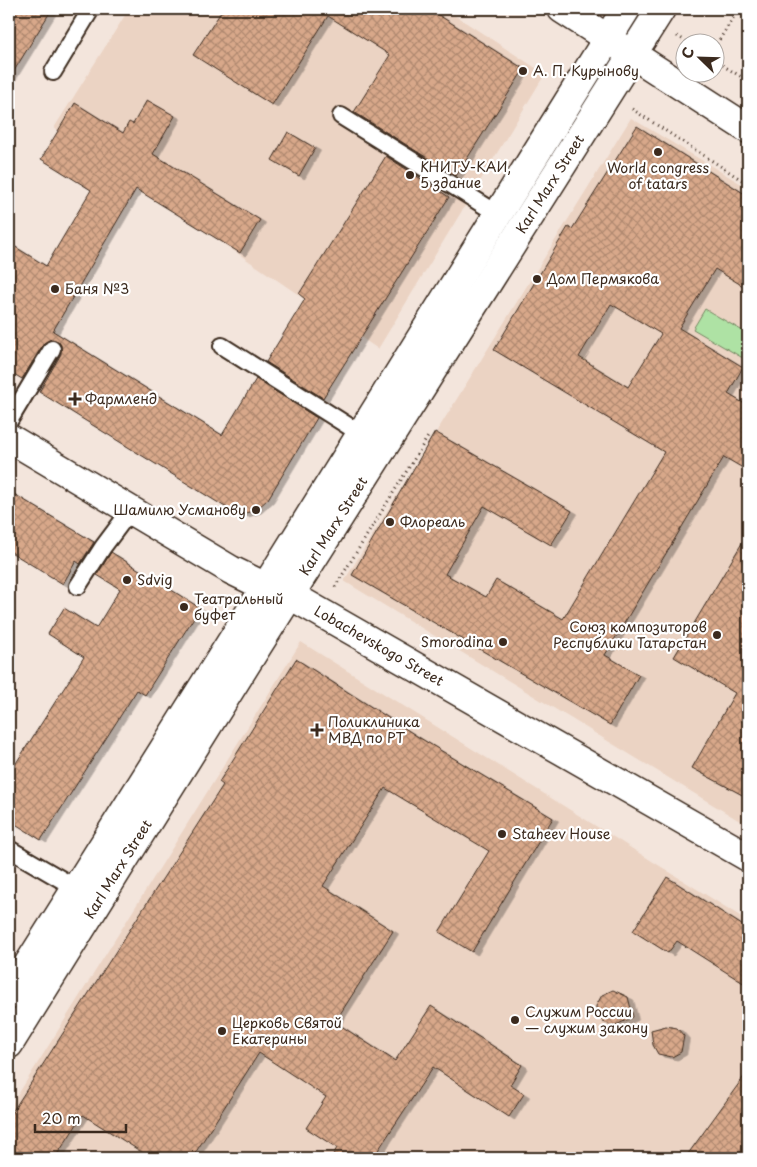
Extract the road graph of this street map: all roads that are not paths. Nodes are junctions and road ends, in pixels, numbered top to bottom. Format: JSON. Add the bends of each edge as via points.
{"nodes":[{"id":1,"x":91,"y":9,"type":"edge"},
{"id":2,"x":562,"y":9,"type":"edge"},
{"id":3,"x":626,"y":9,"type":"edge"},
{"id":4,"x":661,"y":9,"type":"edge"},
{"id":5,"x":607,"y":38,"type":"junction"},
{"id":6,"x":634,"y":54,"type":"junction"},
{"id":7,"x":53,"y":72,"type":"dead end"},
{"id":8,"x":341,"y":116,"type":"dead end"},
{"id":9,"x":748,"y":129,"type":"edge"},
{"id":10,"x":498,"y":214,"type":"junction"},
{"id":11,"x":222,"y":346,"type":"dead end"},
{"id":12,"x":52,"y":349,"type":"dead end"},
{"id":13,"x":9,"y":421,"type":"edge"},
{"id":14,"x":361,"y":434,"type":"junction"},
{"id":15,"x":9,"y":438,"type":"edge"},
{"id":16,"x":130,"y":511,"type":"junction"},
{"id":17,"x":78,"y":586,"type":"dead end"},
{"id":18,"x":278,"y":591,"type":"junction"},
{"id":19,"x":9,"y":849,"type":"edge"},
{"id":20,"x":748,"y":857,"type":"edge"},
{"id":21,"x":76,"y":888,"type":"junction"},
{"id":22,"x":10,"y":990,"type":"edge"},
{"id":23,"x":9,"y":1044,"type":"edge"}],
"edges":[{"from":1,"to":7,"type":"lane"},
{"from":2,"to":5,"type":"main road"},
{"from":3,"to":5,"type":"main road","name":"Karl Marx Street"},
{"from":4,"to":6,"type":"main road","name":"Karl Marx Street"},
{"from":5,"to":6,"type":"main road"},
{"from":5,"to":10,"type":"main road","name":"Karl Marx Street"},
{"from":6,"to":9,"type":"main road"},
{"from":6,"to":18,"type":"main road","name":"Karl Marx Street"},
{"from":8,"to":10,"type":"lane"},
{"from":10,"to":14,"type":"main road","name":"Karl Marx Street"},
{"from":11,"to":14,"type":"lane"},
{"from":12,"to":13,"type":"lane"},
{"from":14,"to":18,"type":"main road","name":"Karl Marx Street"},
{"from":15,"to":16,"type":"main road","name":"Lobachevskogo Street"},
{"from":16,"to":17,"type":"lane"},
{"from":16,"to":18,"type":"main road","name":"Lobachevskogo Street","via":[[231,570]]},
{"from":18,"to":20,"type":"main road","name":"Lobachevskogo Street"},
{"from":18,"to":21,"type":"main road","name":"Karl Marx Street"},
{"from":18,"to":23,"type":"main road","name":"Karl Marx Street"},
{"from":19,"to":21,"type":"lane"},
{"from":21,"to":22,"type":"main road","name":"Karl Marx Street"}]}
